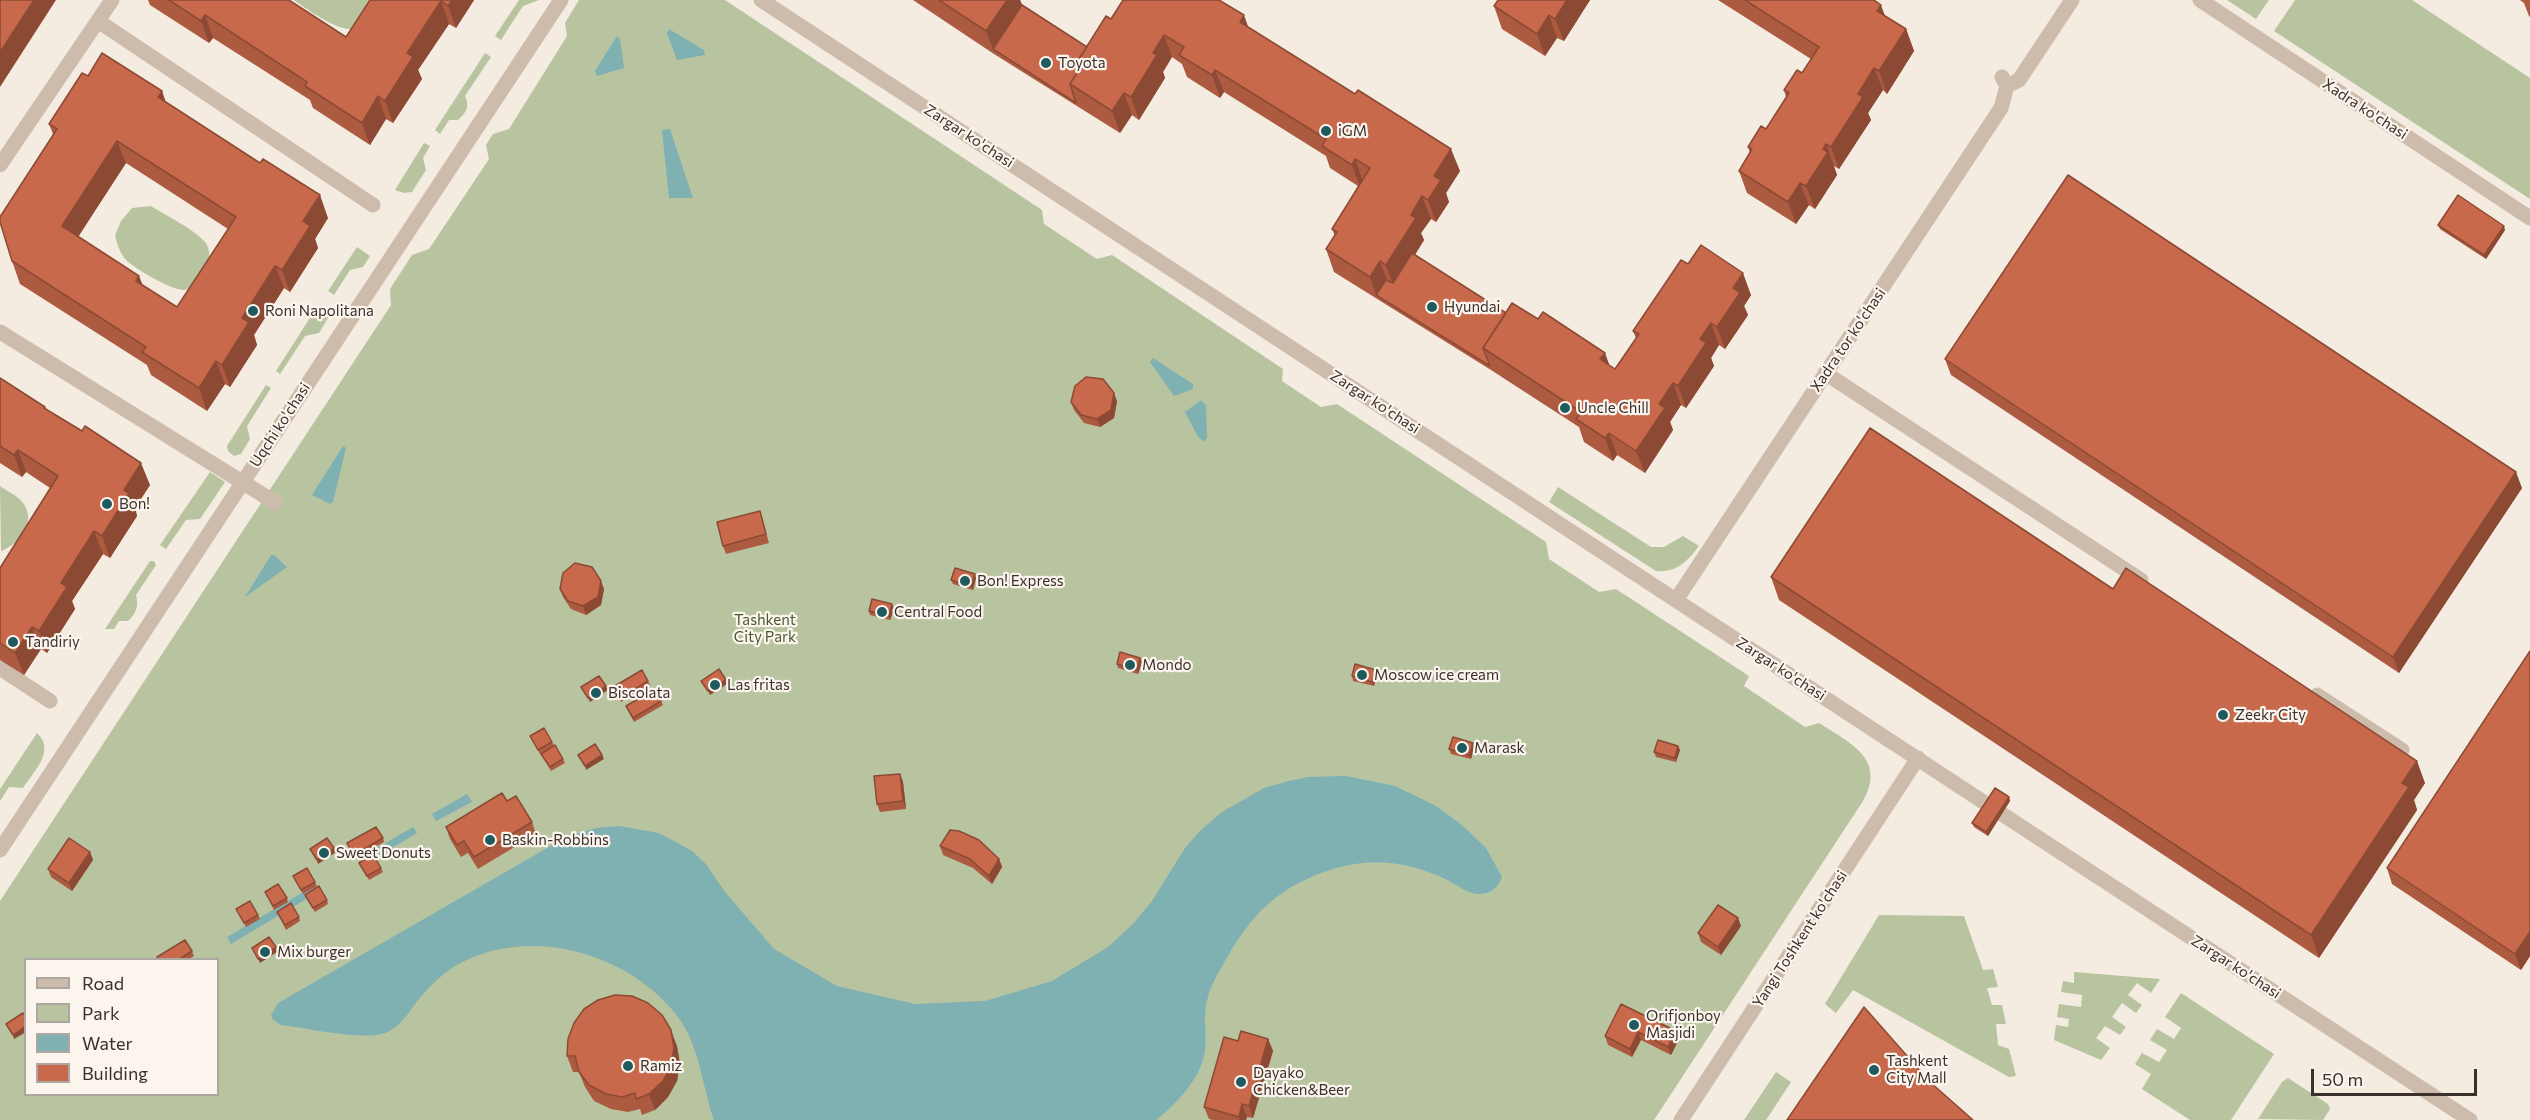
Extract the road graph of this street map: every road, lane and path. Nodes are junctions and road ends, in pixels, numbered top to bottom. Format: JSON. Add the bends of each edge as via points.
{"nodes":[{"id":1,"x":112,"y":0,"type":"edge"},
{"id":2,"x":561,"y":0,"type":"edge"},
{"id":3,"x":761,"y":0,"type":"edge"},
{"id":4,"x":2072,"y":0,"type":"edge"},
{"id":5,"x":2200,"y":0,"type":"edge"},
{"id":6,"x":98,"y":21,"type":"junction"},
{"id":7,"x":0,"y":165,"type":"edge"},
{"id":8,"x":373,"y":205,"type":"dead end"},
{"id":9,"x":2530,"y":218,"type":"edge"},
{"id":10,"x":0,"y":332,"type":"edge"},
{"id":11,"x":1825,"y":373,"type":"junction"},
{"id":12,"x":242,"y":482,"type":"junction"},
{"id":13,"x":276,"y":503,"type":"dead end"},
{"id":14,"x":2153,"y":588,"type":"edge"},
{"id":15,"x":1676,"y":600,"type":"junction"},
{"id":16,"x":0,"y":668,"type":"edge"},
{"id":17,"x":2302,"y":685,"type":"edge"},
{"id":18,"x":50,"y":701,"type":"dead end"},
{"id":19,"x":2402,"y":750,"type":"edge"},
{"id":20,"x":1918,"y":758,"type":"junction"},
{"id":21,"x":1988,"y":805,"type":"edge"},
{"id":22,"x":2002,"y":814,"type":"edge"},
{"id":23,"x":0,"y":850,"type":"edge"},
{"id":24,"x":1681,"y":1120,"type":"edge"},
{"id":25,"x":2470,"y":1120,"type":"edge"}],
"edges":[{"from":1,"to":6,"type":"street"},
{"from":2,"to":12,"type":"street","name":"Uqchi ko'chasi"},
{"from":3,"to":15,"type":"street","name":"Zargar ko'chasi"},
{"from":4,"to":11,"type":"street","name":"Xadra tor ko'chasi","via":[[2019,80],[2004,82],[2001,108]]},
{"from":5,"to":9,"type":"street","name":"Xadra ko'chasi"},
{"from":6,"to":7,"type":"street"},
{"from":6,"to":8,"type":"street"},
{"from":10,"to":12,"type":"street"},
{"from":11,"to":14,"type":"street"},
{"from":11,"to":15,"type":"street","name":"Xadra tor ko'chasi"},
{"from":12,"to":13,"type":"street"},
{"from":12,"to":23,"type":"street","name":"Uqchi ko'chasi"},
{"from":15,"to":20,"type":"street","name":"Zargar ko'chasi"},
{"from":16,"to":18,"type":"street"},
{"from":17,"to":19,"type":"street"},
{"from":20,"to":21,"type":"street","name":"Zargar ko'chasi"},
{"from":20,"to":24,"type":"street","name":"Yangi Toshkent ko'chasi"},
{"from":22,"to":25,"type":"street","name":"Zargar ko'chasi"}]}
